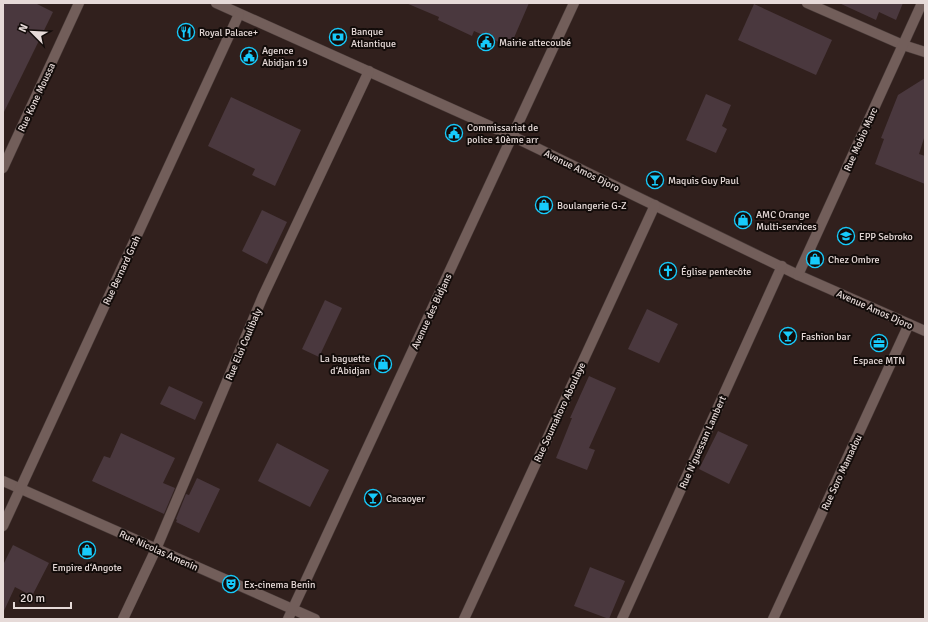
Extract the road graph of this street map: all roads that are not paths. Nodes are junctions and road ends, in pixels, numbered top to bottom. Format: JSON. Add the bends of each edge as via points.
{"nodes":[{"id":1,"x":79,"y":3,"type":"edge"},
{"id":2,"x":216,"y":3,"type":"edge"},
{"id":3,"x":574,"y":3,"type":"edge"},
{"id":4,"x":807,"y":3,"type":"edge"},
{"id":5,"x":922,"y":3,"type":"edge"},
{"id":6,"x":239,"y":14,"type":"junction"},
{"id":7,"x":903,"y":45,"type":"junction"},
{"id":8,"x":925,"y":52,"type":"edge"},
{"id":9,"x":370,"y":71,"type":"junction"},
{"id":10,"x":512,"y":136,"type":"junction"},
{"id":11,"x":3,"y":168,"type":"edge"},
{"id":12,"x":655,"y":205,"type":"junction"},
{"id":13,"x":782,"y":266,"type":"junction"},
{"id":14,"x":798,"y":274,"type":"junction"},
{"id":15,"x":910,"y":324,"type":"junction"},
{"id":16,"x":925,"y":331,"type":"edge"},
{"id":17,"x":3,"y":481,"type":"edge"},
{"id":18,"x":20,"y":489,"type":"junction"},
{"id":19,"x":3,"y":526,"type":"edge"},
{"id":20,"x":156,"y":550,"type":"junction"},
{"id":21,"x":293,"y":608,"type":"junction"},
{"id":22,"x":123,"y":619,"type":"edge"},
{"id":23,"x":288,"y":619,"type":"edge"},
{"id":24,"x":315,"y":619,"type":"edge"},
{"id":25,"x":464,"y":619,"type":"edge"},
{"id":26,"x":622,"y":619,"type":"edge"},
{"id":27,"x":773,"y":619,"type":"edge"}],
"edges":[{"from":1,"to":11,"type":"street","name":"Rue Kone Moussa"},
{"from":2,"to":6,"type":"street","name":"Avenue Amos Djoro"},
{"from":3,"to":10,"type":"street","name":"Avenue des Bidjans"},
{"from":4,"to":7,"type":"street"},
{"from":5,"to":7,"type":"street","name":"Rue Mobio Marc"},
{"from":6,"to":9,"type":"street","name":"Avenue Amos Djoro"},
{"from":6,"to":18,"type":"street","name":"Rue Bernard Grah"},
{"from":7,"to":8,"type":"street"},
{"from":7,"to":14,"type":"street","name":"Rue Mobio Marc"},
{"from":9,"to":10,"type":"street","name":"Avenue Amos Djoro"},
{"from":9,"to":20,"type":"street","name":"Rue Eloi Coulibaly","via":[[263,296]]},
{"from":10,"to":12,"type":"street","name":"Avenue Amos Djoro"},
{"from":10,"to":21,"type":"street","name":"Avenue des Bidjans"},
{"from":12,"to":13,"type":"street","name":"Avenue Amos Djoro"},
{"from":12,"to":25,"type":"street","name":"Rue Soumahoro Aboulaye"},
{"from":13,"to":14,"type":"street","name":"Avenue Amos Djoro"},
{"from":13,"to":26,"type":"street","name":"Rue N'guessan Lambert"},
{"from":14,"to":15,"type":"street","name":"Avenue Amos Djoro"},
{"from":15,"to":16,"type":"street","name":"Avenue Amos Djoro"},
{"from":15,"to":27,"type":"street","name":"Rue Soro Mamadou"},
{"from":17,"to":18,"type":"street","name":"Rue Nicolas Amenin"},
{"from":18,"to":19,"type":"street","name":"Rue Bernard Grah"},
{"from":18,"to":20,"type":"street","name":"Rue Nicolas Amenin"},
{"from":20,"to":21,"type":"street","name":"Rue Nicolas Amenin"},
{"from":20,"to":22,"type":"street","name":"Rue Eloi Coulibaly"},
{"from":21,"to":23,"type":"street","name":"Avenue des Bidjans"},
{"from":21,"to":24,"type":"street","name":"Rue Nicolas Amenin"}]}
